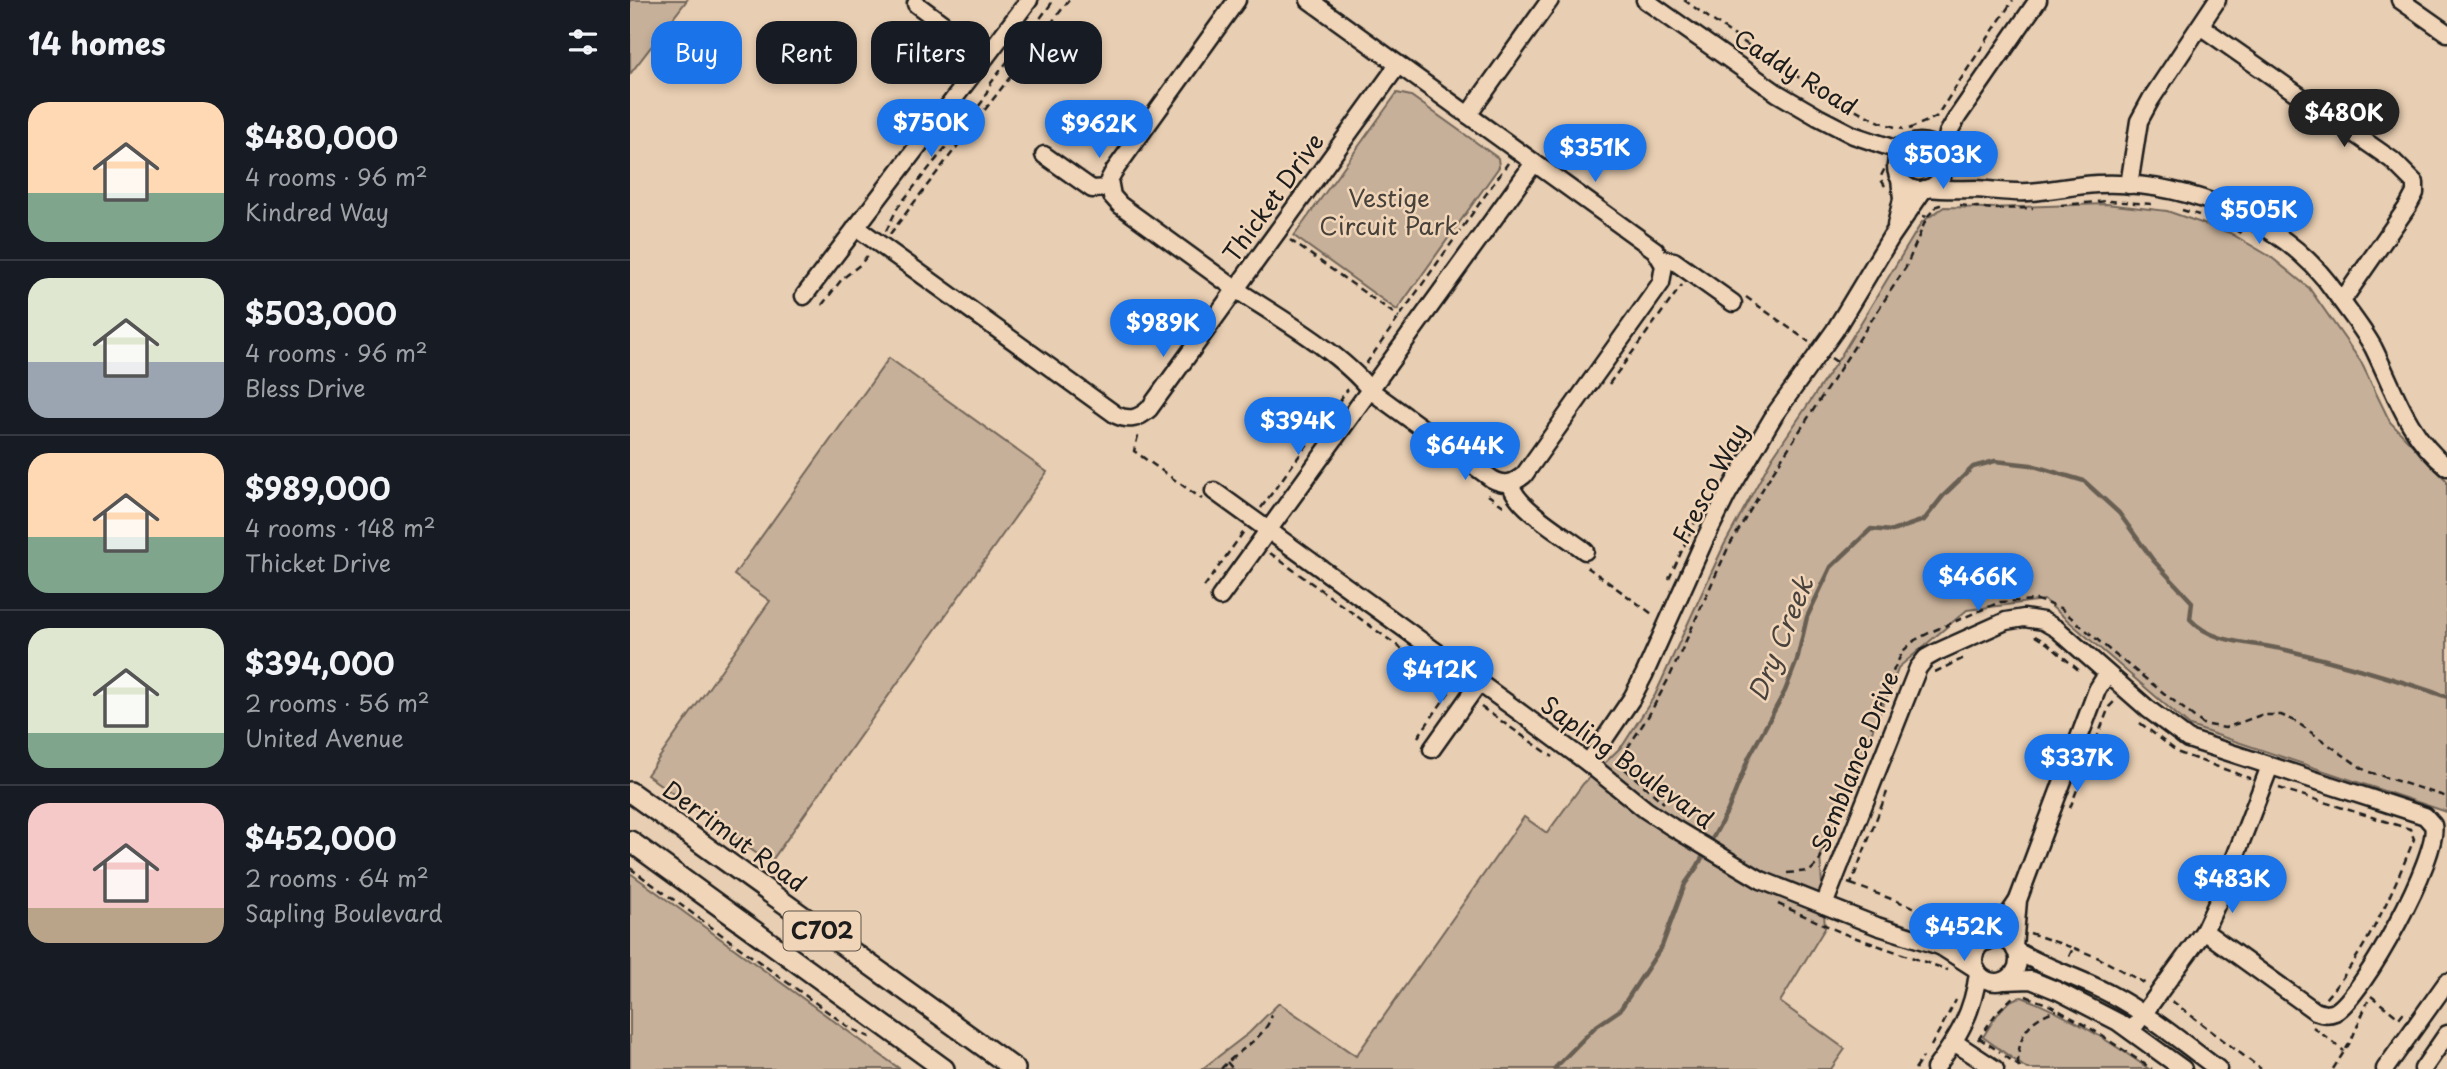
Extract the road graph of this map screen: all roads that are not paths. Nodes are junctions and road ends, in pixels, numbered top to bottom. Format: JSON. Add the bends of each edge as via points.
{"nodes":[{"id":1,"x":1030,"y":0,"type":"edge"},
{"id":2,"x":1237,"y":0,"type":"edge"},
{"id":3,"x":1309,"y":0,"type":"edge"},
{"id":4,"x":1550,"y":0,"type":"edge"},
{"id":5,"x":1645,"y":0,"type":"edge"},
{"id":6,"x":2038,"y":0,"type":"edge"},
{"id":7,"x":2217,"y":0,"type":"edge"},
{"id":8,"x":2400,"y":0,"type":"edge"},
{"id":9,"x":916,"y":4,"type":"dead end"},
{"id":10,"x":939,"y":21,"type":"edge"},
{"id":11,"x":2200,"y":26,"type":"junction"},
{"id":12,"x":2447,"y":33,"type":"edge"},
{"id":13,"x":990,"y":51,"type":"edge"},
{"id":14,"x":1398,"y":65,"type":"junction"},
{"id":15,"x":965,"y":84,"type":"edge"},
{"id":16,"x":1468,"y":115,"type":"junction"},
{"id":17,"x":1958,"y":116,"type":"junction"},
{"id":18,"x":1853,"y":135,"type":"junction"},
{"id":19,"x":1914,"y":143,"type":"junction"},
{"id":20,"x":1044,"y":155,"type":"dead end"},
{"id":21,"x":1944,"y":162,"type":"junction"},
{"id":22,"x":1534,"y":163,"type":"junction"},
{"id":23,"x":1898,"y":175,"type":"junction"},
{"id":24,"x":2129,"y":185,"type":"junction"},
{"id":25,"x":1109,"y":188,"type":"junction"},
{"id":26,"x":1926,"y":188,"type":"junction"},
{"id":27,"x":1972,"y":189,"type":"junction"},
{"id":28,"x":856,"y":227,"type":"junction"},
{"id":29,"x":1891,"y":237,"type":"junction"},
{"id":30,"x":1662,"y":259,"type":"junction"},
{"id":31,"x":1236,"y":289,"type":"junction"},
{"id":32,"x":804,"y":296,"type":"dead end"},
{"id":33,"x":2342,"y":301,"type":"junction"},
{"id":34,"x":1733,"y":303,"type":"dead end"},
{"id":35,"x":1370,"y":390,"type":"junction"},
{"id":36,"x":2444,"y":459,"type":"edge"},
{"id":37,"x":1511,"y":484,"type":"junction"},
{"id":38,"x":1213,"y":498,"type":"road end"},
{"id":39,"x":1268,"y":530,"type":"junction"},
{"id":40,"x":1585,"y":551,"type":"dead end"},
{"id":41,"x":1220,"y":597,"type":"dead end"},
{"id":42,"x":2107,"y":674,"type":"junction"},
{"id":43,"x":1473,"y":690,"type":"junction"},
{"id":44,"x":1432,"y":749,"type":"dead end"},
{"id":45,"x":1588,"y":763,"type":"junction"},
{"id":46,"x":2270,"y":766,"type":"junction"},
{"id":47,"x":630,"y":792,"type":"edge"},
{"id":48,"x":630,"y":841,"type":"edge"},
{"id":49,"x":2018,"y":900,"type":"junction"},
{"id":50,"x":1824,"y":905,"type":"junction"},
{"id":51,"x":2204,"y":931,"type":"junction"},
{"id":52,"x":1988,"y":941,"type":"junction"},
{"id":53,"x":1940,"y":946,"type":"junction"},
{"id":54,"x":2014,"y":949,"type":"junction"},
{"id":55,"x":1978,"y":971,"type":"junction"},
{"id":56,"x":2003,"y":981,"type":"junction"},
{"id":57,"x":2447,"y":982,"type":"edge"},
{"id":58,"x":1970,"y":1011,"type":"junction"},
{"id":59,"x":2143,"y":1014,"type":"junction"},
{"id":60,"x":2131,"y":1031,"type":"junction"},
{"id":61,"x":2447,"y":1034,"type":"edge"},
{"id":62,"x":1954,"y":1042,"type":"junction"},
{"id":63,"x":944,"y":1069,"type":"edge"},
{"id":64,"x":1015,"y":1069,"type":"edge"},
{"id":65,"x":1935,"y":1069,"type":"edge"},
{"id":66,"x":1995,"y":1069,"type":"edge"},
{"id":67,"x":2183,"y":1069,"type":"edge"},
{"id":68,"x":2218,"y":1069,"type":"edge"},
{"id":69,"x":2385,"y":1069,"type":"edge"},
{"id":70,"x":2423,"y":1069,"type":"edge"}],
"edges":[{"from":1,"to":13,"type":"street"},
{"from":2,"to":25,"type":"street","via":[[1114,171]]},
{"from":3,"to":14,"type":"street"},
{"from":4,"to":16,"type":"street"},
{"from":5,"to":18,"type":"street","name":"Caddy Road","via":[[1777,93]]},
{"from":6,"to":17,"type":"street"},
{"from":7,"to":11,"type":"street"},
{"from":8,"to":12,"type":"street"},
{"from":9,"to":10,"type":"street"},
{"from":11,"to":24,"type":"street","via":[[2139,121]]},
{"from":11,"to":33,"type":"street","via":[[2392,160],[2415,183],[2408,206]]},
{"from":14,"to":16,"type":"street"},
{"from":14,"to":31,"type":"street","name":"Thicket Drive"},
{"from":15,"to":28,"type":"street"},
{"from":16,"to":22,"type":"street"},
{"from":17,"to":19,"type":"street"},
{"from":17,"to":21,"type":"street","via":[[1948,133]]},
{"from":18,"to":19,"type":"street","name":"Caddy Road","via":[[1895,149]]},
{"from":18,"to":23,"type":"street","name":"Caddy Road"},
{"from":19,"to":21,"type":"street","via":[[1934,146]]},
{"from":19,"to":23,"type":"street","via":[[1898,157]]},
{"from":20,"to":25,"type":"street","via":[[1092,189]]},
{"from":21,"to":26,"type":"street","via":[[1940,179]]},
{"from":21,"to":27,"type":"street","via":[[1949,173]]},
{"from":22,"to":30,"type":"street"},
{"from":22,"to":35,"type":"street"},
{"from":23,"to":26,"type":"street","via":[[1910,187]]},
{"from":23,"to":29,"type":"street","name":"Fresco Way","via":[[1902,199]]},
{"from":24,"to":27,"type":"street","via":[[2026,192]]},
{"from":24,"to":33,"type":"street","via":[[2197,197],[2246,218],[2310,262]]},
{"from":25,"to":31,"type":"street","via":[[1120,205]]},
{"from":26,"to":27,"type":"street"},
{"from":26,"to":29,"type":"street","name":"Fresco Way"},
{"from":28,"to":31,"type":"street","name":"Thicket Drive","via":[[1124,418],[1134,419],[1149,409]]},
{"from":28,"to":32,"type":"street"},
{"from":29,"to":45,"type":"street","name":"Fresco Way","via":[[1727,495],[1644,675]]},
{"from":30,"to":34,"type":"street","via":[[1674,261]]},
{"from":30,"to":37,"type":"street","via":[[1662,279],[1524,475]]},
{"from":31,"to":35,"type":"street","via":[[1358,375]]},
{"from":33,"to":36,"type":"street","via":[[2372,345],[2407,422]]},
{"from":35,"to":37,"type":"street","via":[[1492,479]]},
{"from":35,"to":39,"type":"street"},
{"from":37,"to":40,"type":"street","via":[[1522,503]]},
{"from":38,"to":39,"type":"street","name":"Sapling Boulevard"},
{"from":39,"to":41,"type":"street","via":[[1264,548]]},
{"from":39,"to":43,"type":"street","name":"Sapling Boulevard"},
{"from":42,"to":46,"type":"street","name":"Semblance Drive","via":[[2188,739]]},
{"from":42,"to":49,"type":"street","via":[[2096,690]]},
{"from":42,"to":50,"type":"street","name":"Semblance Drive","via":[[2057,629],[2031,618],[2006,621],[1926,658],[1913,676]]},
{"from":43,"to":44,"type":"street"},
{"from":43,"to":45,"type":"street","name":"Sapling Boulevard"},
{"from":45,"to":50,"type":"street","name":"Sapling Boulevard","via":[[1646,810],[1740,869]]},
{"from":46,"to":51,"type":"street","via":[[2257,780],[2219,899]]},
{"from":46,"to":51,"type":"street","name":"Semblance Drive","via":[[2429,820],[2434,830],[2412,896],[2375,962],[2339,1009],[2325,1014],[2310,1008]]},
{"from":47,"to":64,"type":"main road","name":"Derrimut Road","number":"C702"},
{"from":48,"to":63,"type":"main road","number":"C702"},
{"from":49,"to":52,"type":"street"},
{"from":49,"to":54,"type":"street"},
{"from":50,"to":53,"type":"street","name":"Sapling Boulevard"},
{"from":51,"to":59,"type":"street"},
{"from":52,"to":53,"type":"street","name":"Sapling Boulevard"},
{"from":52,"to":54,"type":"street","via":[[2006,941]]},
{"from":52,"to":55,"type":"street","via":[[1976,954]]},
{"from":53,"to":55,"type":"street","name":"Sapling Boulevard"},
{"from":54,"to":56,"type":"street","via":[[2017,968]]},
{"from":54,"to":59,"type":"street"},
{"from":55,"to":56,"type":"street","via":[[1986,979]]},
{"from":55,"to":58,"type":"street"},
{"from":56,"to":58,"type":"street"},
{"from":56,"to":60,"type":"street","via":[[2040,983]]},
{"from":57,"to":69,"type":"street"},
{"from":58,"to":62,"type":"street"},
{"from":59,"to":60,"type":"street"},
{"from":59,"to":68,"type":"street"},
{"from":60,"to":67,"type":"street"},
{"from":61,"to":70,"type":"street"},
{"from":62,"to":65,"type":"street"},
{"from":62,"to":66,"type":"street"}]}
